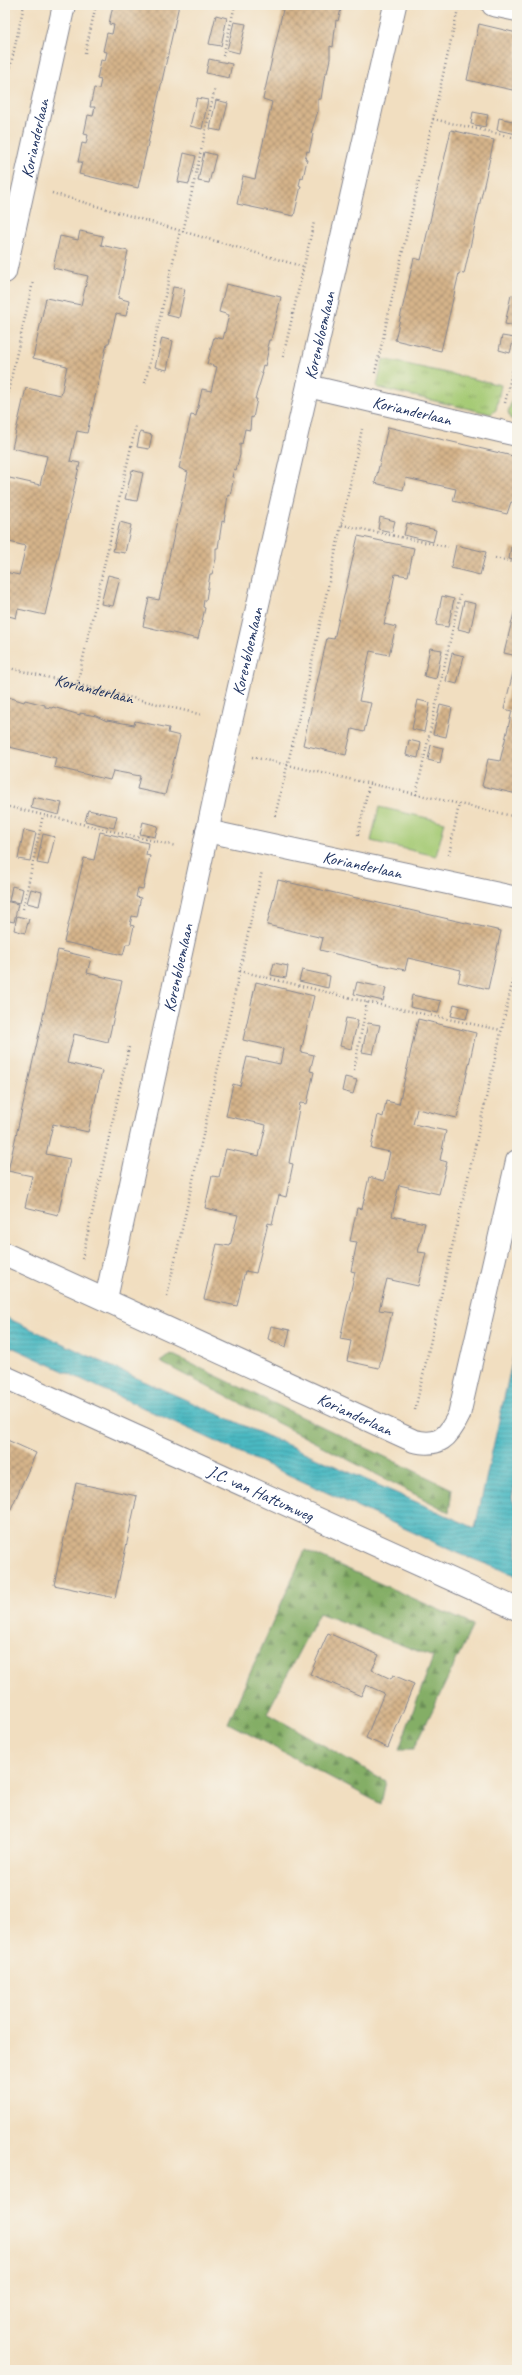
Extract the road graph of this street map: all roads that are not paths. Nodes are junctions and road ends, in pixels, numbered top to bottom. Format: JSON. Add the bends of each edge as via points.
{"nodes":[{"id":1,"x":64,"y":5,"type":"edge"},
{"id":2,"x":395,"y":5,"type":"edge"},
{"id":3,"x":493,"y":5,"type":"edge"},
{"id":4,"x":517,"y":10,"type":"edge"},
{"id":5,"x":5,"y":272,"type":"edge"},
{"id":6,"x":308,"y":386,"type":"junction"},
{"id":7,"x":508,"y":433,"type":"edge"},
{"id":8,"x":205,"y":839,"type":"junction"},
{"id":9,"x":517,"y":898,"type":"edge"},
{"id":10,"x":517,"y":1161,"type":"edge"},
{"id":11,"x":5,"y":1254,"type":"edge"},
{"id":12,"x":106,"y":1299,"type":"junction"},
{"id":13,"x":5,"y":1377,"type":"edge"},
{"id":14,"x":517,"y":1609,"type":"edge"}],
"edges":[{"from":1,"to":5,"type":"street","name":"Korianderlaan"},
{"from":2,"to":6,"type":"street","name":"Korenbloemlaan"},
{"from":3,"to":4,"type":"street"},
{"from":6,"to":7,"type":"street","name":"Korianderlaan"},
{"from":6,"to":8,"type":"street","name":"Korenbloemlaan"},
{"from":8,"to":9,"type":"street","name":"Korianderlaan","via":[[351,862]]},
{"from":8,"to":12,"type":"street","name":"Korenbloemlaan"},
{"from":10,"to":12,"type":"street","name":"Korianderlaan","via":[[459,1415],[444,1439],[428,1444],[414,1441]]},
{"from":11,"to":12,"type":"street","name":"Korianderlaan"},
{"from":13,"to":14,"type":"street","name":"J.C. van Hattumweg"}]}
